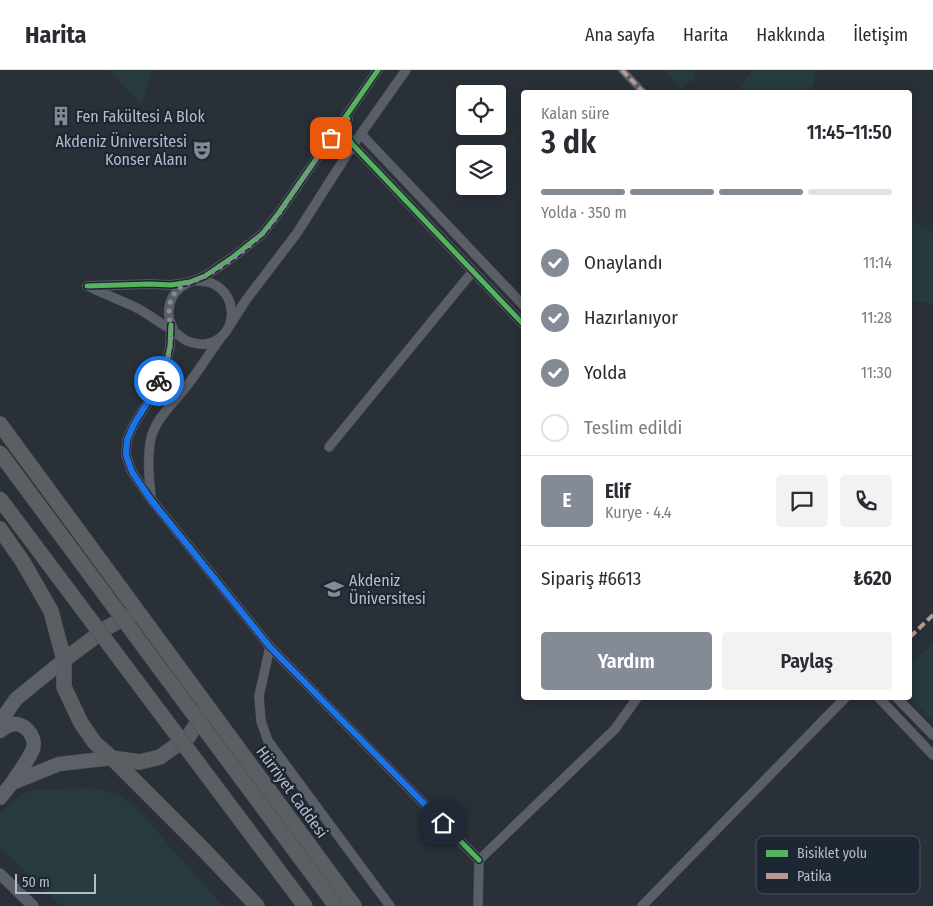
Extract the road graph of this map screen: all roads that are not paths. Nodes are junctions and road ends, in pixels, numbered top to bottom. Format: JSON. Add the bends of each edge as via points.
{"nodes":[{"id":1,"x":378,"y":70,"type":"edge"},
{"id":2,"x":406,"y":70,"type":"edge"},
{"id":3,"x":622,"y":70,"type":"edge"},
{"id":4,"x":641,"y":90,"type":"edge"},
{"id":5,"x":363,"y":91,"type":"junction"},
{"id":6,"x":361,"y":134,"type":"junction"},
{"id":7,"x":353,"y":145,"type":"junction"},
{"id":8,"x":473,"y":271,"type":"junction"},
{"id":9,"x":190,"y":282,"type":"junction"},
{"id":10,"x":521,"y":303,"type":"edge"},
{"id":11,"x":521,"y":322,"type":"edge"},
{"id":12,"x":230,"y":325,"type":"junction"},
{"id":13,"x":173,"y":330,"type":"junction"},
{"id":14,"x":224,"y":334,"type":"junction"},
{"id":15,"x":0,"y":424,"type":"edge"},
{"id":16,"x":329,"y":447,"type":"dead end"},
{"id":17,"x":0,"y":453,"type":"edge"},
{"id":18,"x":0,"y":499,"type":"edge"},
{"id":19,"x":151,"y":500,"type":"junction"},
{"id":20,"x":0,"y":530,"type":"edge"},
{"id":21,"x":137,"y":611,"type":"junction"},
{"id":22,"x":270,"y":647,"type":"junction"},
{"id":23,"x":64,"y":660,"type":"junction"},
{"id":24,"x":202,"y":698,"type":"junction"},
{"id":25,"x":636,"y":700,"type":"edge"},
{"id":26,"x":844,"y":700,"type":"edge"},
{"id":27,"x":881,"y":700,"type":"edge"},
{"id":28,"x":899,"y":700,"type":"edge"},
{"id":29,"x":0,"y":722,"type":"edge"},
{"id":30,"x":0,"y":731,"type":"edge"},
{"id":31,"x":933,"y":734,"type":"edge"},
{"id":32,"x":933,"y":755,"type":"edge"},
{"id":33,"x":112,"y":758,"type":"junction"},
{"id":34,"x":12,"y":783,"type":"junction"},
{"id":35,"x":0,"y":798,"type":"edge"},
{"id":36,"x":479,"y":860,"type":"junction"},
{"id":37,"x":0,"y":874,"type":"edge"},
{"id":38,"x":33,"y":906,"type":"edge"},
{"id":39,"x":257,"y":906,"type":"edge"},
{"id":40,"x":305,"y":906,"type":"edge"},
{"id":41,"x":336,"y":906,"type":"edge"},
{"id":42,"x":354,"y":906,"type":"edge"},
{"id":43,"x":390,"y":906,"type":"edge"},
{"id":44,"x":478,"y":906,"type":"edge"},
{"id":45,"x":642,"y":906,"type":"edge"}],
"edges":[{"from":1,"to":5,"type":"street"},
{"from":2,"to":6,"type":"street"},
{"from":3,"to":4,"type":"street"},
{"from":5,"to":7,"type":"street","via":[[345,125],[344,132]]},
{"from":5,"to":9,"type":"street","via":[[262,234],[206,276]]},
{"from":6,"to":7,"type":"street"},
{"from":6,"to":10,"type":"street"},
{"from":7,"to":8,"type":"street"},
{"from":7,"to":12,"type":"street","via":[[297,233]]},
{"from":8,"to":11,"type":"street"},
{"from":8,"to":16,"type":"street"},
{"from":9,"to":12,"type":"street","via":[[201,280],[220,287],[231,305]]},
{"from":9,"to":13,"type":"street","via":[[174,294],[169,304],[168,315]]},
{"from":9,"to":13,"type":"street","via":[[87,286],[139,309]]},
{"from":12,"to":14,"type":"street"},
{"from":13,"to":14,"type":"street","via":[[196,344],[206,344]]},
{"from":13,"to":19,"type":"street","via":[[165,369],[127,440],[126,455],[132,472]]},
{"from":14,"to":19,"type":"street","via":[[187,387],[160,418],[152,437],[149,459]]},
{"from":15,"to":21,"type":"highway","name":"Hürriyet Caddesi"},
{"from":17,"to":41,"type":"highway","bridge":true},
{"from":18,"to":40,"type":"highway","bridge":true},
{"from":19,"to":22,"type":"street"},
{"from":20,"to":23,"type":"highway","via":[[51,611]]},
{"from":21,"to":23,"type":"highway","via":[[108,627]]},
{"from":21,"to":24,"type":"highway","name":"Hürriyet Caddesi"},
{"from":22,"to":36,"type":"street"},
{"from":22,"to":43,"type":"street","via":[[259,696],[261,721],[268,741]]},
{"from":23,"to":29,"type":"main road","via":[[16,699]]},
{"from":23,"to":33,"type":"highway","via":[[64,687],[81,723]]},
{"from":24,"to":33,"type":"highway","via":[[203,715],[188,737],[160,757],[140,762]]},
{"from":24,"to":42,"type":"highway","name":"Hürriyet Caddesi"},
{"from":25,"to":36,"type":"street","via":[[615,729]]},
{"from":26,"to":45,"type":"street"},
{"from":27,"to":32,"type":"street"},
{"from":28,"to":31,"type":"street"},
{"from":30,"to":34,"type":"main road","via":[[17,724],[29,730],[33,738],[33,749]]},
{"from":33,"to":34,"type":"main road","via":[[59,764]]},
{"from":33,"to":39,"type":"highway"},
{"from":34,"to":35,"type":"main road"},
{"from":36,"to":44,"type":"street"},
{"from":37,"to":38,"type":"street"}]}
